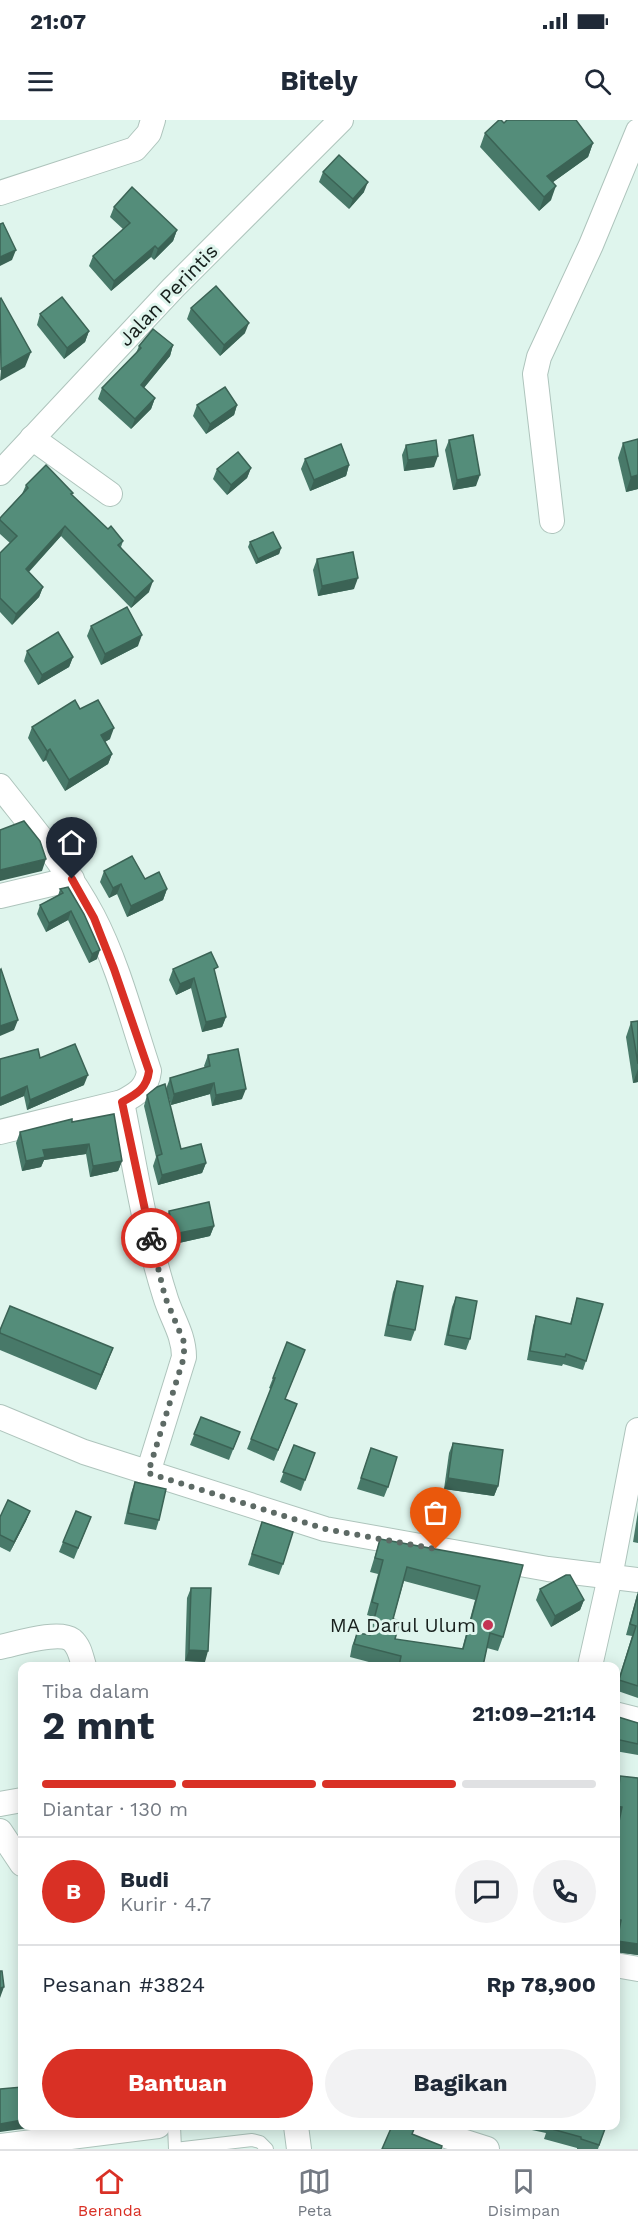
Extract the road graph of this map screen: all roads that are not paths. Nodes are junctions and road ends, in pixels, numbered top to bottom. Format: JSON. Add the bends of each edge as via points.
{"nodes":[{"id":1,"x":153,"y":120,"type":"edge"},
{"id":2,"x":341,"y":120,"type":"edge"},
{"id":3,"x":638,"y":131,"type":"edge"},
{"id":4,"x":0,"y":193,"type":"edge"},
{"id":5,"x":32,"y":438,"type":"junction"},
{"id":6,"x":0,"y":474,"type":"edge"},
{"id":7,"x":110,"y":494,"type":"dead end"},
{"id":8,"x":552,"y":521,"type":"dead end"},
{"id":9,"x":0,"y":786,"type":"edge"},
{"id":10,"x":72,"y":879,"type":"junction"},
{"id":11,"x":0,"y":896,"type":"edge"},
{"id":12,"x":122,"y":1102,"type":"junction"},
{"id":13,"x":0,"y":1132,"type":"edge"},
{"id":14,"x":0,"y":1417,"type":"edge"},
{"id":15,"x":638,"y":1431,"type":"edge"},
{"id":16,"x":148,"y":1473,"type":"junction"},
{"id":17,"x":610,"y":1577,"type":"junction"},
{"id":18,"x":638,"y":1580,"type":"edge"},
{"id":19,"x":0,"y":1647,"type":"edge"},
{"id":20,"x":83,"y":1662,"type":"edge"},
{"id":21,"x":591,"y":1662,"type":"edge"},
{"id":22,"x":620,"y":1715,"type":"edge"},
{"id":23,"x":638,"y":1720,"type":"edge"},
{"id":24,"x":18,"y":1801,"type":"edge"},
{"id":25,"x":0,"y":1804,"type":"edge"},
{"id":26,"x":0,"y":1831,"type":"edge"},
{"id":27,"x":18,"y":1858,"type":"edge"},
{"id":28,"x":620,"y":1966,"type":"edge"},
{"id":29,"x":638,"y":1969,"type":"edge"},
{"id":30,"x":126,"y":2130,"type":"edge"},
{"id":31,"x":174,"y":2130,"type":"edge"},
{"id":32,"x":297,"y":2130,"type":"edge"},
{"id":33,"x":428,"y":2130,"type":"edge"},
{"id":34,"x":0,"y":2146,"type":"edge"},
{"id":35,"x":175,"y":2149,"type":"edge"},
{"id":36,"x":267,"y":2149,"type":"edge"},
{"id":37,"x":299,"y":2149,"type":"edge"},
{"id":38,"x":488,"y":2149,"type":"edge"}],
"edges":[{"from":1,"to":4,"type":"street","via":[[149,134],[135,149]]},
{"from":2,"to":5,"type":"street","name":"Jalan Perintis","via":[[173,288]]},
{"from":3,"to":8,"type":"street","via":[[535,374]]},
{"from":5,"to":6,"type":"street","name":"Jalan Perintis"},
{"from":5,"to":7,"type":"street"},
{"from":9,"to":10,"type":"street"},
{"from":10,"to":11,"type":"street"},
{"from":10,"to":12,"type":"street","via":[[94,918],[149,1071],[143,1088]]},
{"from":12,"to":13,"type":"street"},
{"from":12,"to":16,"type":"street","via":[[165,1297],[184,1342],[184,1357]]},
{"from":14,"to":16,"type":"street","via":[[84,1452]]},
{"from":15,"to":17,"type":"street"},
{"from":16,"to":17,"type":"street","via":[[325,1529]]},
{"from":17,"to":18,"type":"street"},
{"from":17,"to":21,"type":"street"},
{"from":19,"to":20,"type":"street","via":[[65,1637],[78,1648]]},
{"from":22,"to":23,"type":"street"},
{"from":24,"to":25,"type":"street"},
{"from":26,"to":27,"type":"street"},
{"from":28,"to":29,"type":"street"},
{"from":30,"to":34,"type":"street"},
{"from":31,"to":35,"type":"lane"},
{"from":32,"to":37,"type":"street"},
{"from":33,"to":38,"type":"street"},
{"from":35,"to":36,"type":"lane","via":[[252,2140]]}]}
